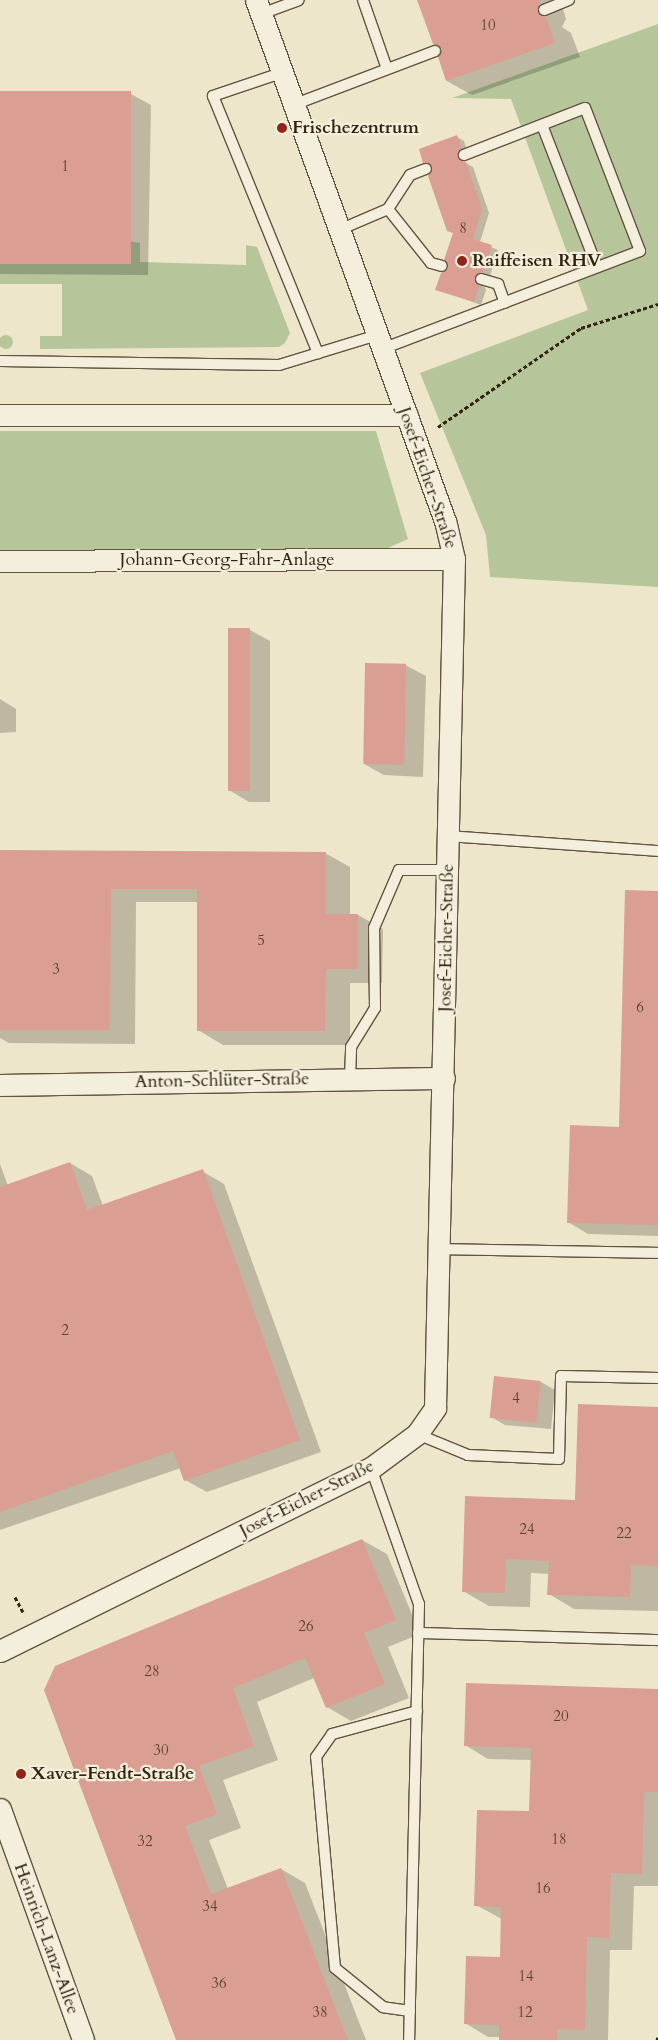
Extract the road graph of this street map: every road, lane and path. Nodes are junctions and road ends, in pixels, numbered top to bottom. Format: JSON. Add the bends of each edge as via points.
{"nodes":[{"id":1,"x":299,"y":0,"type":"edge"},
{"id":2,"x":363,"y":0,"type":"edge"},
{"id":3,"x":569,"y":0,"type":"edge"},
{"id":4,"x":258,"y":7,"type":"edge"},
{"id":5,"x":544,"y":10,"type":"dead end"},
{"id":6,"x":435,"y":51,"type":"dead end"},
{"id":7,"x":387,"y":69,"type":"junction"},
{"id":8,"x":281,"y":73,"type":"junction"},
{"id":9,"x":293,"y":105,"type":"junction"},
{"id":10,"x":542,"y":125,"type":"junction"},
{"id":11,"x":464,"y":155,"type":"dead end"},
{"id":12,"x":426,"y":169,"type":"dead end"},
{"id":13,"x":388,"y":209,"type":"junction"},
{"id":14,"x":339,"y":230,"type":"junction"},
{"id":15,"x":442,"y":266,"type":"dead end"},
{"id":16,"x":597,"y":267,"type":"junction"},
{"id":17,"x":481,"y":279,"type":"dead end"},
{"id":18,"x":505,"y":302,"type":"junction"},
{"id":19,"x":658,"y":304,"type":"edge"},
{"id":20,"x":380,"y":342,"type":"junction"},
{"id":21,"x":318,"y":353,"type":"junction"},
{"id":22,"x":0,"y":361,"type":"edge"},
{"id":23,"x":0,"y":415,"type":"edge"},
{"id":24,"x":407,"y":415,"type":"junction"},
{"id":25,"x":438,"y":427,"type":"dead end"},
{"id":26,"x":454,"y":559,"type":"junction"},
{"id":27,"x":0,"y":561,"type":"edge"},
{"id":28,"x":449,"y":836,"type":"junction"},
{"id":29,"x":658,"y":851,"type":"edge"},
{"id":30,"x":448,"y":870,"type":"junction"},
{"id":31,"x":444,"y":1078,"type":"junction"},
{"id":32,"x":350,"y":1079,"type":"junction"},
{"id":33,"x":0,"y":1085,"type":"edge"},
{"id":34,"x":439,"y":1249,"type":"junction"},
{"id":35,"x":658,"y":1253,"type":"edge"},
{"id":36,"x":658,"y":1378,"type":"edge"},
{"id":37,"x":417,"y":1434,"type":"junction"},
{"id":38,"x":371,"y":1468,"type":"junction"},
{"id":39,"x":15,"y":1598,"type":"dead end"},
{"id":40,"x":24,"y":1614,"type":"dead end"},
{"id":41,"x":418,"y":1632,"type":"junction"},
{"id":42,"x":658,"y":1640,"type":"edge"},
{"id":43,"x":0,"y":1651,"type":"edge"},
{"id":44,"x":417,"y":1711,"type":"junction"},
{"id":45,"x":0,"y":1809,"type":"edge"},
{"id":46,"x":410,"y":2011,"type":"junction"},
{"id":47,"x":83,"y":2040,"type":"edge"},
{"id":48,"x":409,"y":2040,"type":"edge"}],
"edges":[{"from":1,"to":4,"type":"lane"},
{"from":2,"to":7,"type":"lane"},
{"from":3,"to":5,"type":"lane"},
{"from":4,"to":8,"type":"street","name":"Josef-Eicher-Straße"},
{"from":6,"to":7,"type":"lane"},
{"from":7,"to":9,"type":"lane"},
{"from":8,"to":9,"type":"street","name":"Josef-Eicher-Straße"},
{"from":8,"to":21,"type":"lane","via":[[213,96]]},
{"from":9,"to":14,"type":"street","name":"Josef-Eicher-Straße"},
{"from":10,"to":11,"type":"lane"},
{"from":10,"to":16,"type":"lane"},
{"from":10,"to":16,"type":"lane","via":[[585,108],[640,251]]},
{"from":12,"to":13,"type":"lane","via":[[410,175]]},
{"from":13,"to":14,"type":"lane"},
{"from":13,"to":15,"type":"lane","via":[[431,263]]},
{"from":14,"to":20,"type":"street","name":"Josef-Eicher-Straße"},
{"from":16,"to":18,"type":"lane"},
{"from":17,"to":18,"type":"lane","via":[[498,284]]},
{"from":18,"to":20,"type":"lane"},
{"from":19,"to":25,"type":"path","via":[[581,328]]},
{"from":20,"to":21,"type":"lane"},
{"from":20,"to":24,"type":"street","name":"Josef-Eicher-Straße"},
{"from":21,"to":22,"type":"lane","via":[[279,365]]},
{"from":23,"to":24,"type":"street"},
{"from":24,"to":26,"type":"street","name":"Josef-Eicher-Straße"},
{"from":26,"to":27,"type":"street","name":"Johann-Georg-Fahr-Anlage"},
{"from":26,"to":28,"type":"street","name":"Josef-Eicher-Straße"},
{"from":28,"to":29,"type":"lane"},
{"from":28,"to":30,"type":"street","name":"Josef-Eicher-Straße"},
{"from":30,"to":31,"type":"street","name":"Josef-Eicher-Straße"},
{"from":30,"to":32,"type":"lane","via":[[399,870],[374,928],[375,1008],[351,1047]]},
{"from":31,"to":32,"type":"street","name":"Anton-Schlüter-Straße"},
{"from":31,"to":34,"type":"street","name":"Josef-Eicher-Straße"},
{"from":32,"to":33,"type":"street","name":"Anton-Schlüter-Straße"},
{"from":34,"to":35,"type":"lane"},
{"from":34,"to":37,"type":"street","name":"Josef-Eicher-Straße","via":[[435,1408]]},
{"from":36,"to":37,"type":"lane","via":[[561,1376],[560,1458],[468,1455]]},
{"from":37,"to":38,"type":"street","name":"Josef-Eicher-Straße"},
{"from":38,"to":41,"type":"lane","via":[[419,1604]]},
{"from":38,"to":43,"type":"street","name":"Josef-Eicher-Straße"},
{"from":39,"to":40,"type":"path"},
{"from":41,"to":42,"type":"lane"},
{"from":41,"to":44,"type":"lane"},
{"from":44,"to":46,"type":"lane"},
{"from":44,"to":46,"type":"lane","via":[[332,1734],[316,1757],[335,1968],[383,2007]]},
{"from":45,"to":47,"type":"street","name":"Heinrich-Lanz-Allee"},
{"from":46,"to":48,"type":"lane"}]}
